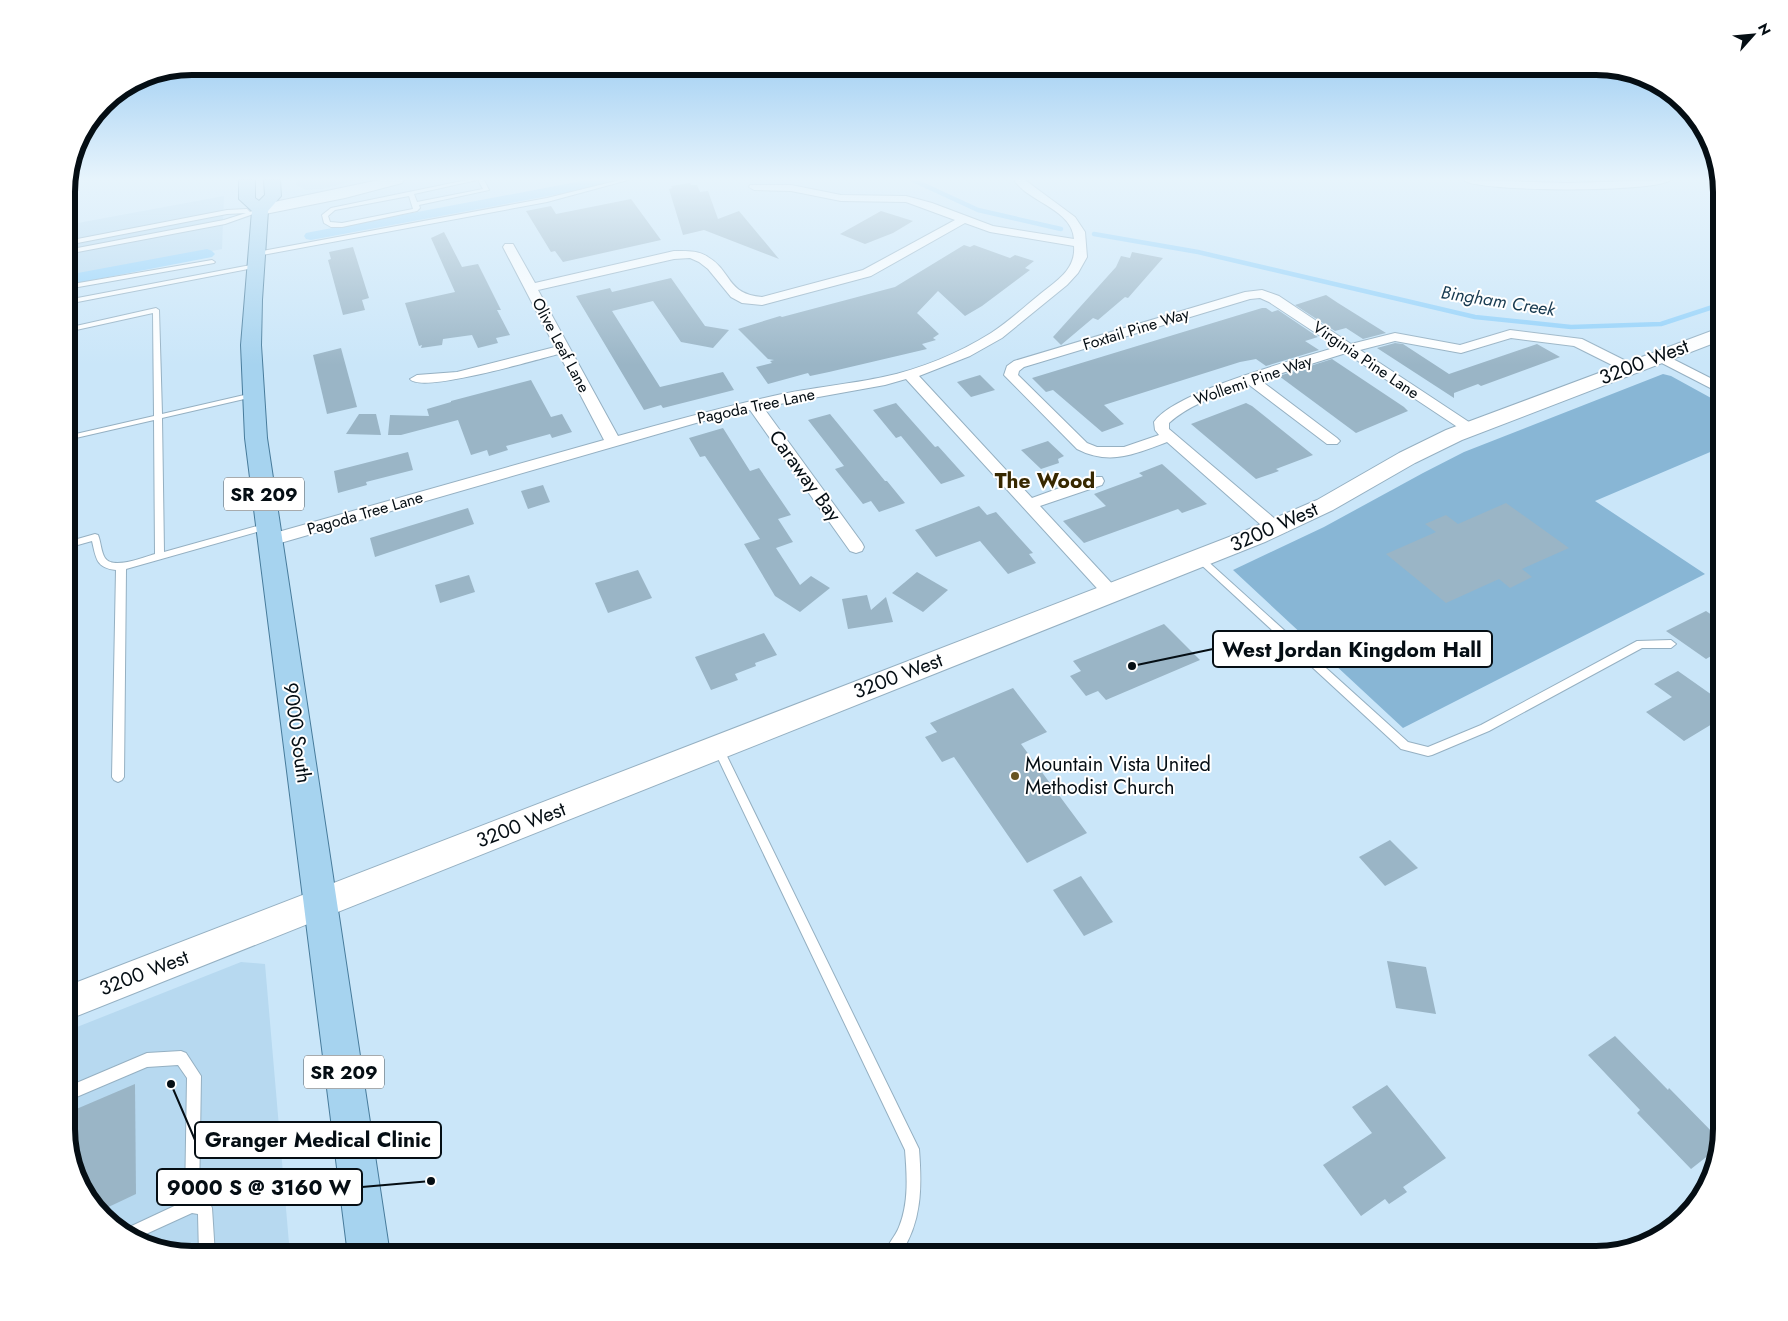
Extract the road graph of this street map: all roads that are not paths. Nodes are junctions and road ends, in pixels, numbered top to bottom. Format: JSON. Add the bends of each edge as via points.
{"nodes":[{"id":1,"x":121,"y":242,"type":"edge"},
{"id":2,"x":257,"y":242,"type":"edge"},
{"id":3,"x":345,"y":242,"type":"edge"},
{"id":4,"x":924,"y":242,"type":"edge"},
{"id":5,"x":1071,"y":242,"type":"edge"},
{"id":6,"x":1081,"y":243,"type":"joint"},
{"id":7,"x":509,"y":248,"type":"dead end"},
{"id":8,"x":75,"y":250,"type":"edge"},
{"id":9,"x":256,"y":260,"type":"junction"},
{"id":10,"x":212,"y":262,"type":"dead end"},
{"id":11,"x":75,"y":285,"type":"edge"},
{"id":12,"x":531,"y":288,"type":"junction"},
{"id":13,"x":1262,"y":294,"type":"joint"},
{"id":14,"x":75,"y":300,"type":"edge"},
{"id":15,"x":75,"y":328,"type":"edge"},
{"id":16,"x":1713,"y":336,"type":"edge"},
{"id":17,"x":1349,"y":348,"type":"junction"},
{"id":18,"x":563,"y":349,"type":"junction"},
{"id":19,"x":1659,"y":356,"type":"junction"},
{"id":20,"x":1629,"y":368,"type":"junction"},
{"id":21,"x":910,"y":375,"type":"junction"},
{"id":22,"x":417,"y":379,"type":"dead end"},
{"id":23,"x":1251,"y":380,"type":"junction"},
{"id":24,"x":1713,"y":385,"type":"edge"},
{"id":25,"x":253,"y":395,"type":"junction"},
{"id":26,"x":754,"y":404,"type":"junction"},
{"id":27,"x":158,"y":416,"type":"junction"},
{"id":28,"x":1470,"y":429,"type":"junction"},
{"id":29,"x":75,"y":436,"type":"edge"},
{"id":30,"x":1169,"y":436,"type":"junction"},
{"id":31,"x":1332,"y":441,"type":"dead end"},
{"id":32,"x":613,"y":442,"type":"junction"},
{"id":33,"x":1096,"y":481,"type":"dead end"},
{"id":34,"x":1030,"y":504,"type":"junction"},
{"id":35,"x":1276,"y":528,"type":"junction"},
{"id":36,"x":269,"y":533,"type":"junction"},
{"id":37,"x":75,"y":543,"type":"edge"},
{"id":38,"x":856,"y":547,"type":"dead end"},
{"id":39,"x":160,"y":556,"type":"junction"},
{"id":40,"x":1200,"y":559,"type":"junction"},
{"id":41,"x":121,"y":567,"type":"junction"},
{"id":42,"x":1111,"y":593,"type":"junction"},
{"id":43,"x":1672,"y":644,"type":"dead end"},
{"id":44,"x":718,"y":747,"type":"junction"},
{"id":45,"x":118,"y":777,"type":"dead end"},
{"id":46,"x":320,"y":904,"type":"junction"},
{"id":47,"x":75,"y":999,"type":"edge"},
{"id":48,"x":75,"y":1090,"type":"edge"},
{"id":49,"x":192,"y":1205,"type":"junction"},
{"id":50,"x":136,"y":1231,"type":"edge"},
{"id":51,"x":207,"y":1246,"type":"edge"},
{"id":52,"x":368,"y":1246,"type":"edge"},
{"id":53,"x":898,"y":1246,"type":"edge"}],
"edges":[{"from":1,"to":8,"type":"lane"},
{"from":2,"to":9,"type":"main road","name":"9000 South","number":"SR 209"},
{"from":3,"to":9,"type":"lane"},
{"from":4,"to":12,"type":"street","via":[[867,273],[762,301],[738,297],[705,259],[690,254]]},
{"from":5,"to":6,"type":"street"},
{"from":6,"to":21,"type":"street","name":"Pagoda Tree Lane","via":[[1078,264],[1064,282],[997,335],[957,357]]},
{"from":7,"to":12,"type":"street","name":"Olive Leaf Lane"},
{"from":9,"to":14,"type":"lane"},
{"from":9,"to":25,"type":"main road","name":"9000 South","number":"SR 209","via":[[251,345]]},
{"from":10,"to":11,"type":"lane"},
{"from":12,"to":18,"type":"street","name":"Olive Leaf Lane"},
{"from":13,"to":17,"type":"street","name":"Virginia Pine Lane"},
{"from":13,"to":30,"type":"street","name":"Foxtail Pine Way","via":[[1249,295],[1012,368],[1013,378],[1082,446],[1101,455],[1116,454]]},
{"from":15,"to":27,"type":"lane","via":[[156,310]]},
{"from":16,"to":19,"type":"street","name":"3200 West"},
{"from":17,"to":20,"type":"street","name":"Wollemi Pine Way","via":[[1395,337],[1461,349],[1510,334],[1577,342]]},
{"from":17,"to":23,"type":"street","name":"Wollemi Pine Way"},
{"from":17,"to":28,"type":"street","name":"Virginia Pine Lane"},
{"from":18,"to":22,"type":"street","via":[[457,376]]},
{"from":18,"to":32,"type":"street","name":"Olive Leaf Lane"},
{"from":19,"to":20,"type":"street","name":"3200 West"},
{"from":19,"to":24,"type":"street"},
{"from":20,"to":28,"type":"street","name":"3200 West"},
{"from":21,"to":26,"type":"street","name":"Pagoda Tree Lane"},
{"from":21,"to":34,"type":"street"},
{"from":23,"to":30,"type":"street","name":"Wollemi Pine Way","via":[[1198,398],[1166,416],[1160,426]]},
{"from":23,"to":31,"type":"street"},
{"from":25,"to":27,"type":"lane"},
{"from":25,"to":36,"type":"main road","name":"9000 South","number":"SR 209"},
{"from":26,"to":32,"type":"street","name":"Pagoda Tree Lane"},
{"from":26,"to":38,"type":"street","name":"Caraway Bay"},
{"from":27,"to":29,"type":"lane"},
{"from":27,"to":39,"type":"lane"},
{"from":28,"to":35,"type":"street","name":"3200 West"},
{"from":30,"to":35,"type":"street"},
{"from":32,"to":36,"type":"street","name":"Pagoda Tree Lane"},
{"from":33,"to":34,"type":"street"},
{"from":34,"to":42,"type":"street"},
{"from":35,"to":40,"type":"street","name":"3200 West"},
{"from":36,"to":39,"type":"lane"},
{"from":36,"to":46,"type":"main road","name":"9000 South","number":"SR 209"},
{"from":37,"to":41,"type":"lane","via":[[95,538],[101,560],[109,566]]},
{"from":39,"to":41,"type":"lane"},
{"from":40,"to":42,"type":"street","name":"3200 West"},
{"from":40,"to":43,"type":"lane","via":[[1399,741],[1405,746],[1428,752],[1485,728],[1640,644]]},
{"from":41,"to":45,"type":"lane"},
{"from":42,"to":44,"type":"street","name":"3200 West"},
{"from":44,"to":46,"type":"street","name":"3200 West"},
{"from":44,"to":53,"type":"lane","via":[[912,1149],[915,1183],[912,1214]]},
{"from":46,"to":47,"type":"street","name":"3200 West"},
{"from":46,"to":52,"type":"main road","name":"9000 South","number":"SR 209"},
{"from":48,"to":49,"type":"lane","via":[[147,1060],[181,1058],[194,1076]]},
{"from":49,"to":50,"type":"lane"},
{"from":49,"to":51,"type":"lane","via":[[205,1208]]}]}
